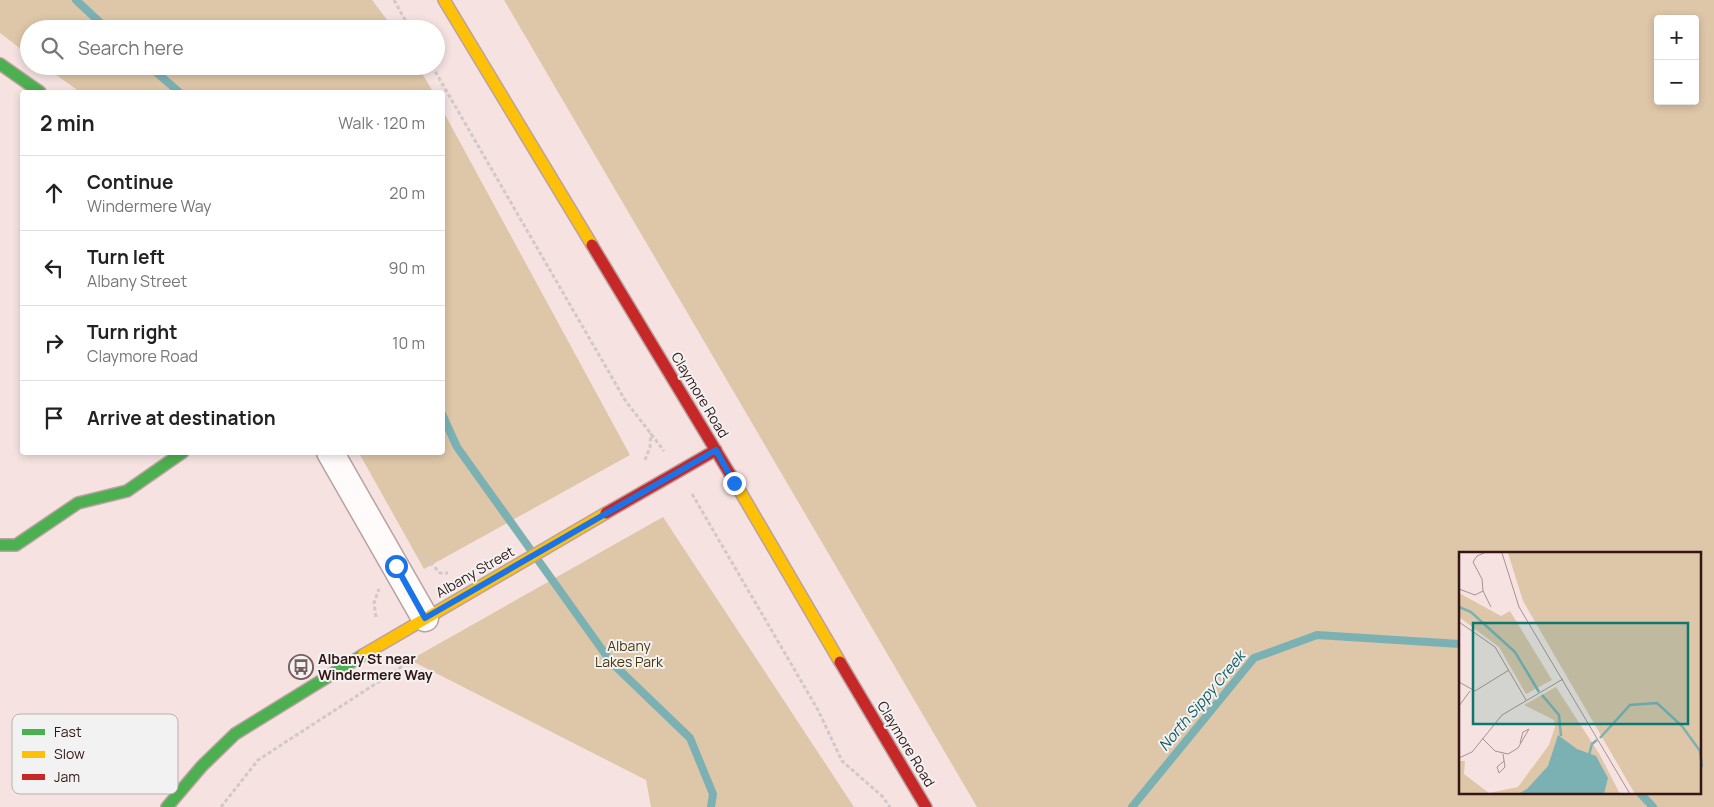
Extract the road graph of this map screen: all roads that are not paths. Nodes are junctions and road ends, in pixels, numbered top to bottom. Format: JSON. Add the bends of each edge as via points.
{"nodes":[{"id":1,"x":444,"y":0,"type":"edge"},
{"id":2,"x":0,"y":64,"type":"edge"},
{"id":3,"x":37,"y":90,"type":"edge"},
{"id":4,"x":716,"y":450,"type":"junction"},
{"id":5,"x":179,"y":455,"type":"edge"},
{"id":6,"x":332,"y":455,"type":"edge"},
{"id":7,"x":0,"y":545,"type":"edge"},
{"id":8,"x":425,"y":618,"type":"junction"},
{"id":9,"x":167,"y":807,"type":"edge"},
{"id":10,"x":926,"y":807,"type":"edge"}],
"edges":[{"from":1,"to":4,"type":"main road","name":"Claymore Road"},
{"from":2,"to":3,"type":"main road"},
{"from":4,"to":8,"type":"main road","name":"Albany Street"},
{"from":4,"to":10,"type":"main road","name":"Claymore Road"},
{"from":5,"to":7,"type":"main road","via":[[127,491],[78,504],[16,545]]},
{"from":6,"to":8,"type":"street"},
{"from":8,"to":9,"type":"main road","name":"Albany Street","via":[[235,734]]}]}
